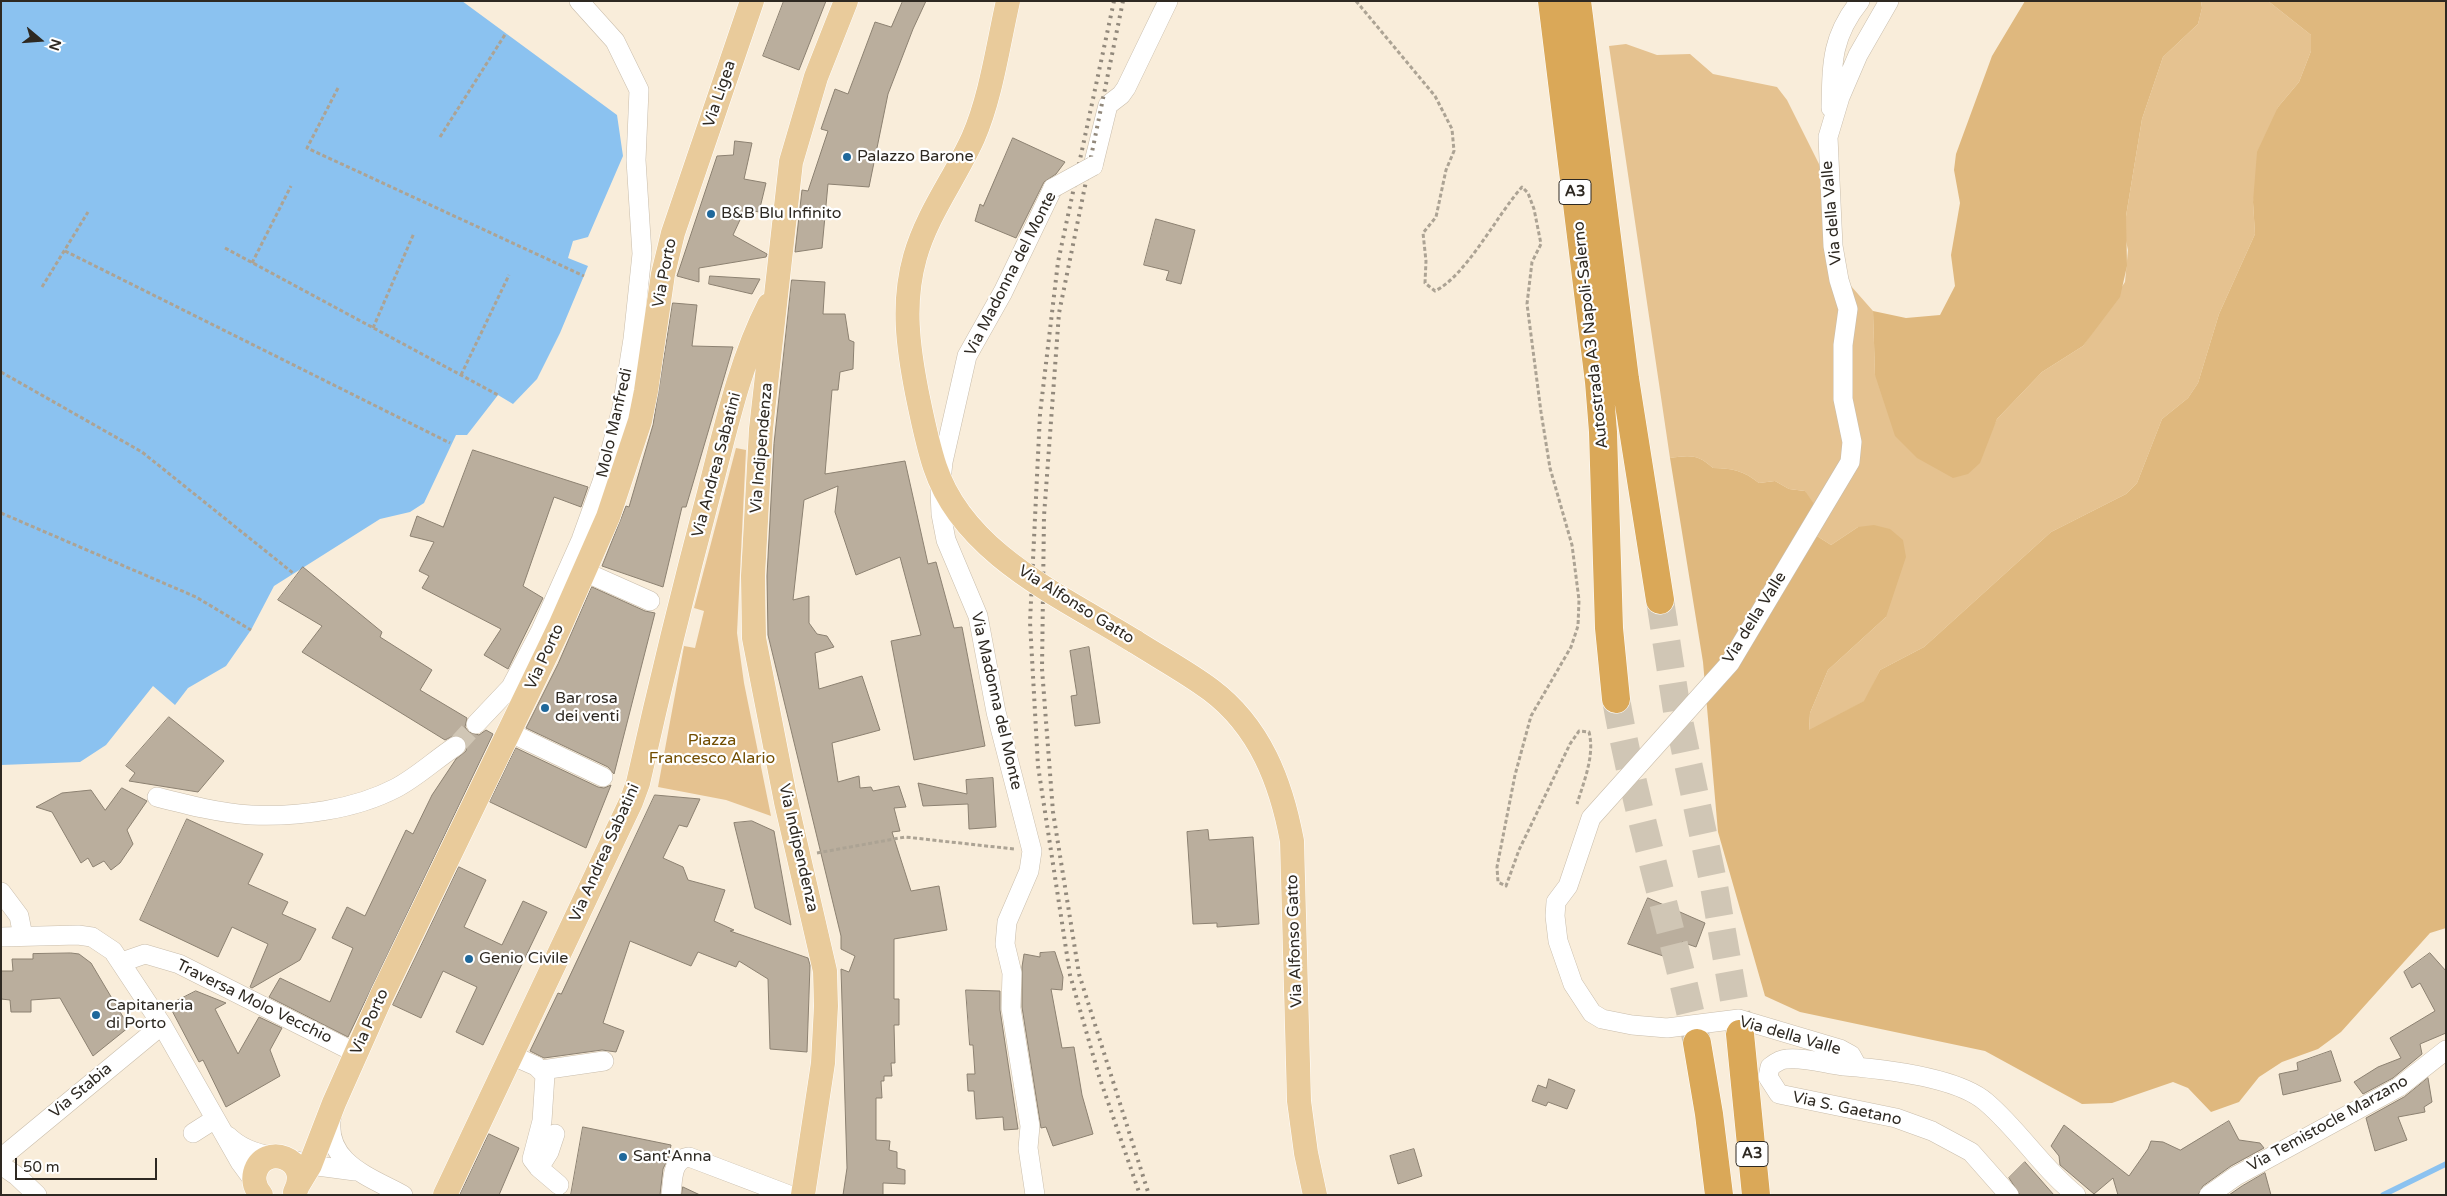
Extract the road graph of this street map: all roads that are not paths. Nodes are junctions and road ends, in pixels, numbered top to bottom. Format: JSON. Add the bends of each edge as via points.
{"nodes":[{"id":1,"x":579,"y":1,"type":"edge"},
{"id":2,"x":752,"y":1,"type":"edge"},
{"id":3,"x":846,"y":1,"type":"edge"},
{"id":4,"x":1008,"y":1,"type":"edge"},
{"id":5,"x":1168,"y":1,"type":"edge"},
{"id":6,"x":1552,"y":1,"type":"edge"},
{"id":7,"x":1577,"y":1,"type":"edge"},
{"id":8,"x":1860,"y":1,"type":"edge"},
{"id":9,"x":1889,"y":1,"type":"edge"},
{"id":10,"x":1830,"y":124,"type":"junction"},
{"id":11,"x":688,"y":187,"type":"joint"},
{"id":12,"x":776,"y":292,"type":"junction"},
{"id":13,"x":1612,"y":380,"type":"junction"},
{"id":14,"x":728,"y":422,"type":"junction"},
{"id":15,"x":761,"y":429,"type":"junction"},
{"id":16,"x":585,"y":572,"type":"junction"},
{"id":17,"x":650,"y":600,"type":"dead end"},
{"id":18,"x":1660,"y":600,"type":"tunnel mouth"},
{"id":19,"x":519,"y":691,"type":"junction"},
{"id":20,"x":1616,"y":699,"type":"tunnel mouth"},
{"id":21,"x":476,"y":724,"type":"tunnel mouth"},
{"id":22,"x":509,"y":732,"type":"junction"},
{"id":23,"x":456,"y":746,"type":"tunnel mouth"},
{"id":24,"x":602,"y":777,"type":"dead end"},
{"id":25,"x":157,"y":797,"type":"dead end"},
{"id":26,"x":1,"y":892,"type":"edge"},
{"id":27,"x":24,"y":936,"type":"junction"},
{"id":28,"x":1,"y":937,"type":"edge"},
{"id":29,"x":122,"y":962,"type":"junction"},
{"id":30,"x":159,"y":1019,"type":"junction"},
{"id":31,"x":1740,"y":1034,"type":"tunnel mouth"},
{"id":32,"x":1697,"y":1043,"type":"tunnel mouth"},
{"id":33,"x":2446,"y":1050,"type":"edge"},
{"id":34,"x":356,"y":1053,"type":"junction"},
{"id":35,"x":511,"y":1055,"type":"junction"},
{"id":36,"x":604,"y":1061,"type":"dead end"},
{"id":37,"x":1856,"y":1066,"type":"junction"},
{"id":38,"x":542,"y":1070,"type":"junction"},
{"id":39,"x":334,"y":1102,"type":"junction"},
{"id":40,"x":219,"y":1125,"type":"junction"},
{"id":41,"x":193,"y":1133,"type":"dead end"},
{"id":42,"x":555,"y":1134,"type":"dead end"},
{"id":43,"x":278,"y":1157,"type":"junction"},
{"id":44,"x":1,"y":1158,"type":"edge"},
{"id":45,"x":1,"y":1166,"type":"edge"},
{"id":46,"x":539,"y":1168,"type":"junction"},
{"id":47,"x":355,"y":1171,"type":"junction"},
{"id":48,"x":300,"y":1182,"type":"edge"},
{"id":49,"x":559,"y":1185,"type":"dead end"},
{"id":50,"x":672,"y":1186,"type":"edge"},
{"id":51,"x":258,"y":1188,"type":"edge"},
{"id":52,"x":37,"y":1195,"type":"edge"},
{"id":53,"x":403,"y":1195,"type":"edge"},
{"id":54,"x":445,"y":1195,"type":"edge"},
{"id":55,"x":789,"y":1195,"type":"edge"},
{"id":56,"x":803,"y":1195,"type":"edge"},
{"id":57,"x":1035,"y":1195,"type":"edge"},
{"id":58,"x":1315,"y":1195,"type":"edge"},
{"id":59,"x":1719,"y":1195,"type":"edge"},
{"id":60,"x":1756,"y":1195,"type":"edge"},
{"id":61,"x":2009,"y":1195,"type":"edge"},
{"id":62,"x":2076,"y":1195,"type":"edge"},
{"id":63,"x":2209,"y":1195,"type":"edge"}],
"edges":[{"from":1,"to":19,"type":"street","name":"Molo Manfredi","via":[[615,41],[639,90],[636,160],[642,254],[622,408],[602,482]]},
{"from":2,"to":11,"type":"main road","name":"Via Ligea"},
{"from":3,"to":12,"type":"main road","name":"Via Indipendenza","via":[[816,77],[791,162]]},
{"from":4,"to":58,"type":"main road","name":"Via Alfonso Gatto","bridge":true,"via":[[974,135],[926,226],[908,286],[906,314],[916,385],[935,467],[953,504],[988,546],[1020,571],[1212,690],[1239,716],[1261,746],[1283,796],[1292,840],[1301,1123]]},
{"from":5,"to":57,"type":"street","name":"Via Madonna del Monte","bridge":true,"via":[[1126,88],[1108,105],[1094,166],[1053,188],[967,356],[943,462],[940,490],[946,540],[978,616],[996,712],[1032,851],[1029,871],[1007,922],[1004,944],[1012,973],[1011,1008],[1030,1126],[1028,1148]]},
{"from":6,"to":13,"type":"highway","name":"Autostrada A3 Napoli-Salerno","number":"A3"},
{"from":7,"to":13,"type":"highway","name":"Autostrada A3 Napoli-Salerno","number":"A3"},
{"from":8,"to":10,"type":"street","via":[[1846,18],[1832,60]]},
{"from":9,"to":10,"type":"street","name":"Via della Valle","via":[[1858,55]]},
{"from":10,"to":37,"type":"street","name":"Via della Valle","via":[[1827,155],[1833,246],[1848,309],[1843,345],[1843,399],[1852,442],[1850,462],[1730,663],[1592,818],[1568,886],[1556,902],[1554,916],[1558,941],[1573,984],[1592,1013],[1602,1019],[1666,1028],[1744,1019],[1840,1049],[1850,1055]]},
{"from":11,"to":16,"type":"main road","name":"Via Porto","via":[[663,274],[640,421],[608,517]]},
{"from":12,"to":14,"type":"main road","name":"Via Andrea Sabatini","via":[[753,338]]},
{"from":12,"to":15,"type":"main road","name":"Via Indipendenza"},
{"from":13,"to":18,"type":"highway","name":"Autostrada A3 Napoli-Salerno","number":"A3"},
{"from":13,"to":20,"type":"highway","name":"Autostrada A3 Napoli-Salerno","number":"A3","via":[[1603,432],[1609,628]]},
{"from":14,"to":15,"type":"main road"},
{"from":14,"to":35,"type":"main road","name":"Via Andrea Sabatini","via":[[674,627],[638,783]]},
{"from":15,"to":56,"type":"main road","name":"Via Indipendenza","via":[[753,576],[754,638],[786,802],[826,971],[823,1063]]},
{"from":16,"to":17,"type":"street"},
{"from":16,"to":19,"type":"main road","name":"Via Porto"},
{"from":19,"to":21,"type":"street","name":"Molo Manfredi"},
{"from":19,"to":22,"type":"main road","name":"Via Porto"},
{"from":22,"to":24,"type":"street"},
{"from":22,"to":34,"type":"main road","name":"Via Porto"},
{"from":23,"to":25,"type":"street","via":[[397,788],[357,804],[309,812],[252,815]]},
{"from":26,"to":27,"type":"street","via":[[19,916]]},
{"from":27,"to":28,"type":"street"},
{"from":27,"to":29,"type":"street","via":[[93,932]]},
{"from":29,"to":30,"type":"street"},
{"from":29,"to":34,"type":"street","name":"Traversa Molo Vecchio","via":[[145,954],[179,964]]},
{"from":30,"to":40,"type":"street"},
{"from":30,"to":44,"type":"street","name":"Via Stabia"},
{"from":31,"to":60,"type":"highway","number":"A3"},
{"from":32,"to":59,"type":"highway","number":"A3"},
{"from":33,"to":63,"type":"street","name":"Via Temistocle Marzano","via":[[2399,1087],[2244,1171]]},
{"from":34,"to":39,"type":"main road","name":"Via Porto"},
{"from":35,"to":38,"type":"street"},
{"from":35,"to":54,"type":"main road","name":"Via Andrea Sabatini"},
{"from":36,"to":38,"type":"street"},
{"from":37,"to":61,"type":"street","name":"Via S. Gaetano","via":[[1788,1058],[1770,1067],[1768,1077],[1779,1094],[1896,1118],[1956,1143],[1971,1152]]},
{"from":37,"to":62,"type":"street","via":[[1944,1082],[1985,1101],[2044,1167]]},
{"from":38,"to":46,"type":"street","via":[[545,1081],[542,1121],[532,1159]]},
{"from":39,"to":43,"type":"main road","name":"Via Porto","via":[[309,1138]]},
{"from":39,"to":47,"type":"street","via":[[331,1118],[333,1139],[338,1152]]},
{"from":39,"to":48,"type":"main road","name":"Via Porto"},
{"from":40,"to":41,"type":"street"},
{"from":40,"to":43,"type":"street","via":[[235,1143]]},
{"from":40,"to":51,"type":"street"},
{"from":42,"to":46,"type":"street","via":[[550,1152]]},
{"from":43,"to":48,"type":"main road","via":[[298,1170]]},
{"from":43,"to":51,"type":"main road","via":[[260,1163],[254,1175]]},
{"from":45,"to":52,"type":"street"},
{"from":46,"to":49,"type":"street"},
{"from":47,"to":48,"type":"street"},
{"from":47,"to":53,"type":"street"},
{"from":50,"to":55,"type":"street","via":[[676,1165],[689,1157]]}]}
